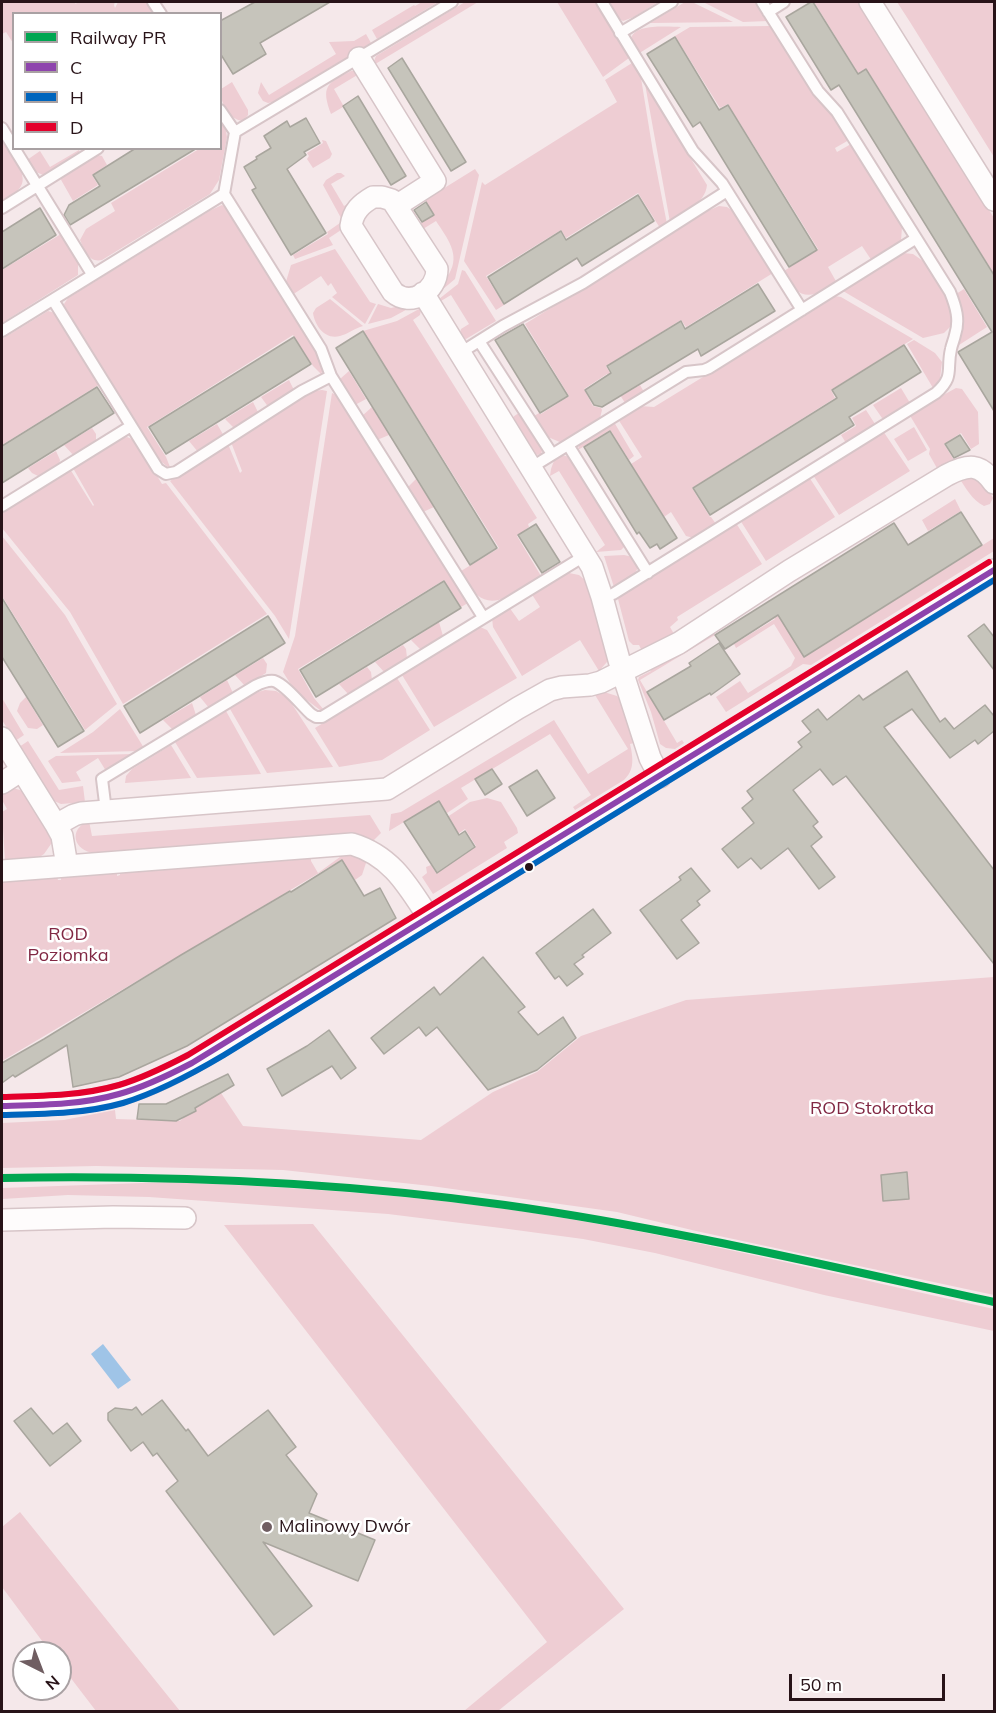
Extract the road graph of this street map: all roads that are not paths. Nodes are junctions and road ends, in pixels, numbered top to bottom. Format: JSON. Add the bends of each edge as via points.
{"nodes":[{"id":1,"x":452,"y":2,"type":"edge"},
{"id":2,"x":602,"y":2,"type":"edge"},
{"id":3,"x":672,"y":2,"type":"edge"},
{"id":4,"x":762,"y":2,"type":"edge"},
{"id":5,"x":784,"y":2,"type":"edge"},
{"id":6,"x":870,"y":2,"type":"edge"},
{"id":7,"x":768,"y":12,"type":"junction"},
{"id":8,"x":620,"y":33,"type":"junction"},
{"id":9,"x":359,"y":58,"type":"junction"},
{"id":10,"x":222,"y":113,"type":"edge"},
{"id":11,"x":2,"y":128,"type":"edge"},
{"id":12,"x":235,"y":132,"type":"junction"},
{"id":13,"x":12,"y":145,"type":"edge"},
{"id":14,"x":15,"y":150,"type":"edge"},
{"id":15,"x":95,"y":150,"type":"edge"},
{"id":16,"x":37,"y":186,"type":"junction"},
{"id":17,"x":727,"y":191,"type":"junction"},
{"id":18,"x":224,"y":194,"type":"junction"},
{"id":19,"x":994,"y":200,"type":"edge"},
{"id":20,"x":396,"y":206,"type":"junction"},
{"id":21,"x":2,"y":208,"type":"edge"},
{"id":22,"x":915,"y":239,"type":"junction"},
{"id":23,"x":92,"y":274,"type":"junction"},
{"id":24,"x":423,"y":293,"type":"junction"},
{"id":25,"x":53,"y":300,"type":"junction"},
{"id":26,"x":802,"y":310,"type":"junction"},
{"id":27,"x":2,"y":330,"type":"edge"},
{"id":28,"x":479,"y":341,"type":"junction"},
{"id":29,"x":460,"y":353,"type":"junction"},
{"id":30,"x":331,"y":376,"type":"junction"},
{"id":31,"x":131,"y":426,"type":"junction"},
{"id":32,"x":568,"y":445,"type":"junction"},
{"id":33,"x":552,"y":454,"type":"junction"},
{"id":34,"x":532,"y":467,"type":"junction"},
{"id":35,"x":994,"y":483,"type":"edge"},
{"id":36,"x":2,"y":506,"type":"edge"},
{"id":37,"x":586,"y":555,"type":"junction"},
{"id":38,"x":994,"y":570,"type":"edge"},
{"id":39,"x":648,"y":573,"type":"junction"},
{"id":40,"x":602,"y":597,"type":"junction"},
{"id":41,"x":483,"y":617,"type":"junction"},
{"id":42,"x":622,"y":671,"type":"junction"},
{"id":43,"x":2,"y":738,"type":"edge"},
{"id":44,"x":22,"y":770,"type":"junction"},
{"id":45,"x":660,"y":777,"type":"junction"},
{"id":46,"x":2,"y":783,"type":"edge"},
{"id":47,"x":106,"y":811,"type":"junction"},
{"id":48,"x":56,"y":825,"type":"junction"},
{"id":49,"x":67,"y":866,"type":"junction"},
{"id":50,"x":2,"y":872,"type":"edge"},
{"id":51,"x":429,"y":918,"type":"junction"},
{"id":52,"x":2,"y":1106,"type":"edge"},
{"id":53,"x":185,"y":1218,"type":"dead end"},
{"id":54,"x":2,"y":1220,"type":"edge"}],
"edges":[{"from":1,"to":9,"type":"lane"},
{"from":2,"to":8,"type":"lane"},
{"from":3,"to":8,"type":"lane"},
{"from":4,"to":7,"type":"lane"},
{"from":5,"to":7,"type":"lane"},
{"from":6,"to":19,"type":"street"},
{"from":7,"to":22,"type":"lane","via":[[818,91],[837,112]]},
{"from":8,"to":17,"type":"lane","via":[[693,151]]},
{"from":9,"to":12,"type":"lane"},
{"from":9,"to":20,"type":"street","via":[[435,181]]},
{"from":10,"to":12,"type":"lane"},
{"from":11,"to":13,"type":"lane"},
{"from":12,"to":18,"type":"lane"},
{"from":14,"to":16,"type":"lane"},
{"from":15,"to":16,"type":"lane"},
{"from":16,"to":21,"type":"lane"},
{"from":16,"to":23,"type":"lane"},
{"from":17,"to":26,"type":"lane"},
{"from":17,"to":28,"type":"lane","via":[[583,283]]},
{"from":18,"to":23,"type":"lane"},
{"from":18,"to":30,"type":"lane","via":[[321,349]]},
{"from":20,"to":24,"type":"street","via":[[436,269],[431,288]]},
{"from":20,"to":24,"type":"street","via":[[392,200],[374,197],[356,211],[351,226],[398,297],[405,299]]},
{"from":22,"to":26,"type":"lane"},
{"from":22,"to":39,"type":"lane","via":[[950,292],[957,311],[958,323],[944,386]]},
{"from":23,"to":25,"type":"lane"},
{"from":24,"to":29,"type":"street"},
{"from":25,"to":27,"type":"lane"},
{"from":25,"to":31,"type":"lane"},
{"from":26,"to":32,"type":"lane","via":[[709,368],[686,372]]},
{"from":28,"to":29,"type":"lane"},
{"from":28,"to":33,"type":"lane"},
{"from":29,"to":34,"type":"street"},
{"from":30,"to":31,"type":"lane","via":[[176,472],[158,469]]},
{"from":30,"to":41,"type":"lane"},
{"from":31,"to":36,"type":"lane"},
{"from":32,"to":33,"type":"lane"},
{"from":32,"to":39,"type":"lane"},
{"from":33,"to":34,"type":"lane"},
{"from":34,"to":37,"type":"street"},
{"from":35,"to":42,"type":"street","via":[[976,467],[953,472],[679,643]]},
{"from":37,"to":40,"type":"street"},
{"from":37,"to":41,"type":"lane"},
{"from":38,"to":45,"type":"street"},
{"from":39,"to":40,"type":"lane"},
{"from":40,"to":42,"type":"street"},
{"from":41,"to":47,"type":"lane","via":[[322,717],[311,714],[276,681],[255,686],[102,779]]},
{"from":42,"to":45,"type":"street","via":[[650,758]]},
{"from":42,"to":47,"type":"street","via":[[590,685],[550,690],[387,789]]},
{"from":43,"to":44,"type":"street"},
{"from":44,"to":46,"type":"street"},
{"from":44,"to":48,"type":"street"},
{"from":45,"to":51,"type":"street"},
{"from":47,"to":48,"type":"street","via":[[74,815]]},
{"from":48,"to":49,"type":"street"},
{"from":49,"to":50,"type":"street"},
{"from":49,"to":51,"type":"street","via":[[352,844],[389,863]]},
{"from":51,"to":52,"type":"street","via":[[214,1051],[154,1081],[105,1098]]},
{"from":53,"to":54,"type":"street"}]}
